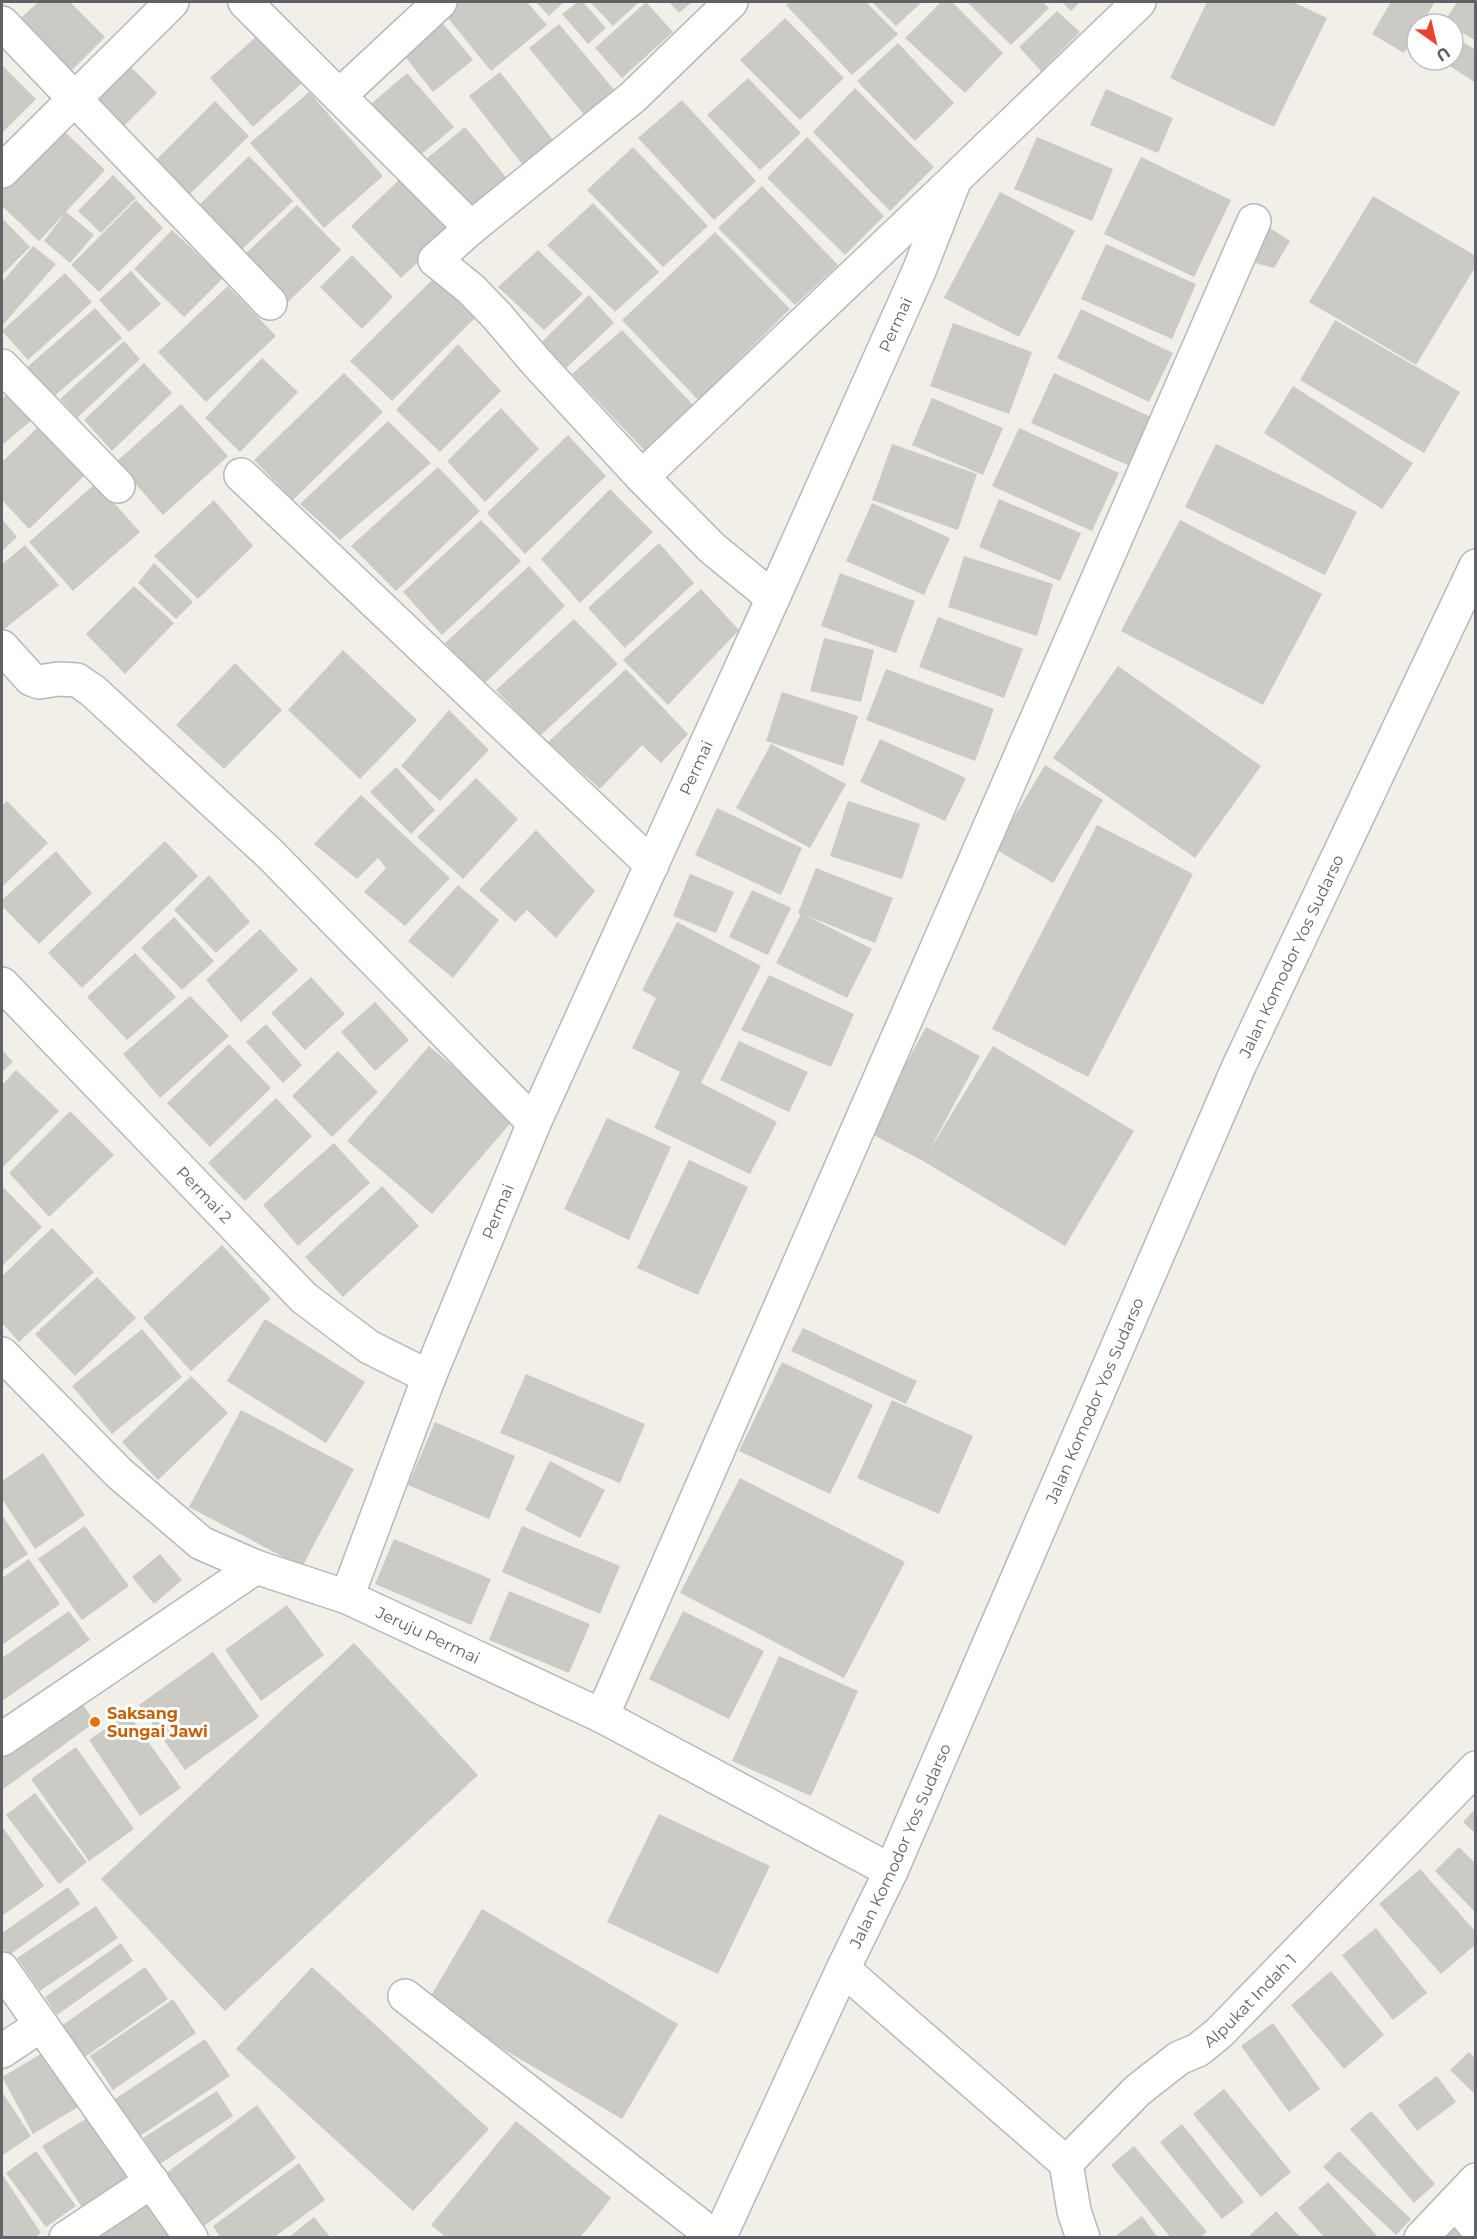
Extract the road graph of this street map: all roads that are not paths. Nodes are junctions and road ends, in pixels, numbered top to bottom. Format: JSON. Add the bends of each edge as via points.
{"nodes":[{"id":1,"x":172,"y":2,"type":"edge"},
{"id":2,"x":244,"y":2,"type":"edge"},
{"id":3,"x":440,"y":2,"type":"edge"},
{"id":4,"x":731,"y":2,"type":"edge"},
{"id":5,"x":1139,"y":2,"type":"edge"},
{"id":6,"x":2,"y":23,"type":"edge"},
{"id":7,"x":339,"y":96,"type":"junction"},
{"id":8,"x":74,"y":99,"type":"junction"},
{"id":9,"x":2,"y":171,"type":"edge"},
{"id":10,"x":955,"y":179,"type":"junction"},
{"id":11,"x":1254,"y":220,"type":"dead end"},
{"id":12,"x":471,"y":228,"type":"junction"},
{"id":13,"x":270,"y":303,"type":"dead end"},
{"id":14,"x":2,"y":366,"type":"edge"},
{"id":15,"x":241,"y":475,"type":"dead end"},
{"id":16,"x":642,"y":477,"type":"junction"},
{"id":17,"x":118,"y":486,"type":"dead end"},
{"id":18,"x":1476,"y":566,"type":"edge"},
{"id":19,"x":773,"y":598,"type":"junction"},
{"id":20,"x":2,"y":647,"type":"edge"},
{"id":21,"x":652,"y":866,"type":"junction"},
{"id":22,"x":2,"y":984,"type":"edge"},
{"id":23,"x":534,"y":1124,"type":"junction"},
{"id":24,"x":8,"y":1371,"type":"edge"},
{"id":25,"x":429,"y":1377,"type":"junction"},
{"id":26,"x":256,"y":1567,"type":"junction"},
{"id":27,"x":347,"y":1597,"type":"junction"},
{"id":28,"x":602,"y":1716,"type":"junction"},
{"id":29,"x":2,"y":1739,"type":"edge"},
{"id":30,"x":1476,"y":1768,"type":"edge"},
{"id":31,"x":891,"y":1871,"type":"junction"},
{"id":32,"x":2,"y":1969,"type":"edge"},
{"id":33,"x":843,"y":1969,"type":"junction"},
{"id":34,"x":405,"y":1996,"type":"dead end"},
{"id":35,"x":41,"y":2025,"type":"junction"},
{"id":36,"x":2,"y":2051,"type":"edge"},
{"id":37,"x":1066,"y":2163,"type":"junction"},
{"id":38,"x":152,"y":2181,"type":"junction"},
{"id":39,"x":1465,"y":2191,"type":"edge"},
{"id":40,"x":1476,"y":2227,"type":"edge"},
{"id":41,"x":66,"y":2238,"type":"edge"},
{"id":42,"x":190,"y":2238,"type":"edge"},
{"id":43,"x":718,"y":2238,"type":"edge"},
{"id":44,"x":1083,"y":2238,"type":"edge"},
{"id":45,"x":1421,"y":2238,"type":"edge"}],
"edges":[{"from":1,"to":8,"type":"street"},
{"from":2,"to":7,"type":"street"},
{"from":3,"to":7,"type":"street"},
{"from":4,"to":12,"type":"street","via":[[628,101]]},
{"from":5,"to":10,"type":"street","name":"Permai"},
{"from":6,"to":8,"type":"street"},
{"from":7,"to":12,"type":"street"},
{"from":8,"to":9,"type":"street"},
{"from":8,"to":13,"type":"street"},
{"from":10,"to":16,"type":"street"},
{"from":10,"to":19,"type":"street","name":"Permai","via":[[919,272]]},
{"from":11,"to":28,"type":"street"},
{"from":12,"to":16,"type":"street","via":[[435,260],[497,316]]},
{"from":14,"to":17,"type":"street"},
{"from":15,"to":21,"type":"street"},
{"from":16,"to":19,"type":"street","via":[[712,548]]},
{"from":18,"to":31,"type":"street","name":"Jalan Komodor Yos Sudarso","via":[[1239,1066]]},
{"from":19,"to":21,"type":"street","name":"Permai"},
{"from":20,"to":23,"type":"street","via":[[31,679],[77,680],[93,691],[270,854]]},
{"from":21,"to":23,"type":"street","name":"Permai"},
{"from":22,"to":25,"type":"street","name":"Permai 2","via":[[304,1298],[369,1347]]},
{"from":23,"to":25,"type":"street","name":"Permai"},
{"from":24,"to":26,"type":"street","name":"Jeruju Permai","via":[[201,1543]]},
{"from":25,"to":27,"type":"street","name":"Permai"},
{"from":26,"to":27,"type":"street","name":"Jeruju Permai"},
{"from":26,"to":29,"type":"street"},
{"from":27,"to":28,"type":"street","name":"Jeruju Permai"},
{"from":28,"to":31,"type":"street","name":"Jeruju Permai"},
{"from":30,"to":37,"type":"street","name":"Alpukat Indah 1","via":[[1219,2033],[1138,2090]]},
{"from":31,"to":33,"type":"street","name":"Jalan Komodor Yos Sudarso"},
{"from":32,"to":35,"type":"street"},
{"from":33,"to":37,"type":"street"},
{"from":33,"to":43,"type":"street","name":"Jalan Komodor Yos Sudarso"},
{"from":34,"to":43,"type":"street"},
{"from":35,"to":36,"type":"street"},
{"from":35,"to":38,"type":"street"},
{"from":37,"to":44,"type":"street"},
{"from":38,"to":41,"type":"street"},
{"from":38,"to":42,"type":"street"},
{"from":39,"to":40,"type":"street"},
{"from":39,"to":45,"type":"street"}]}
